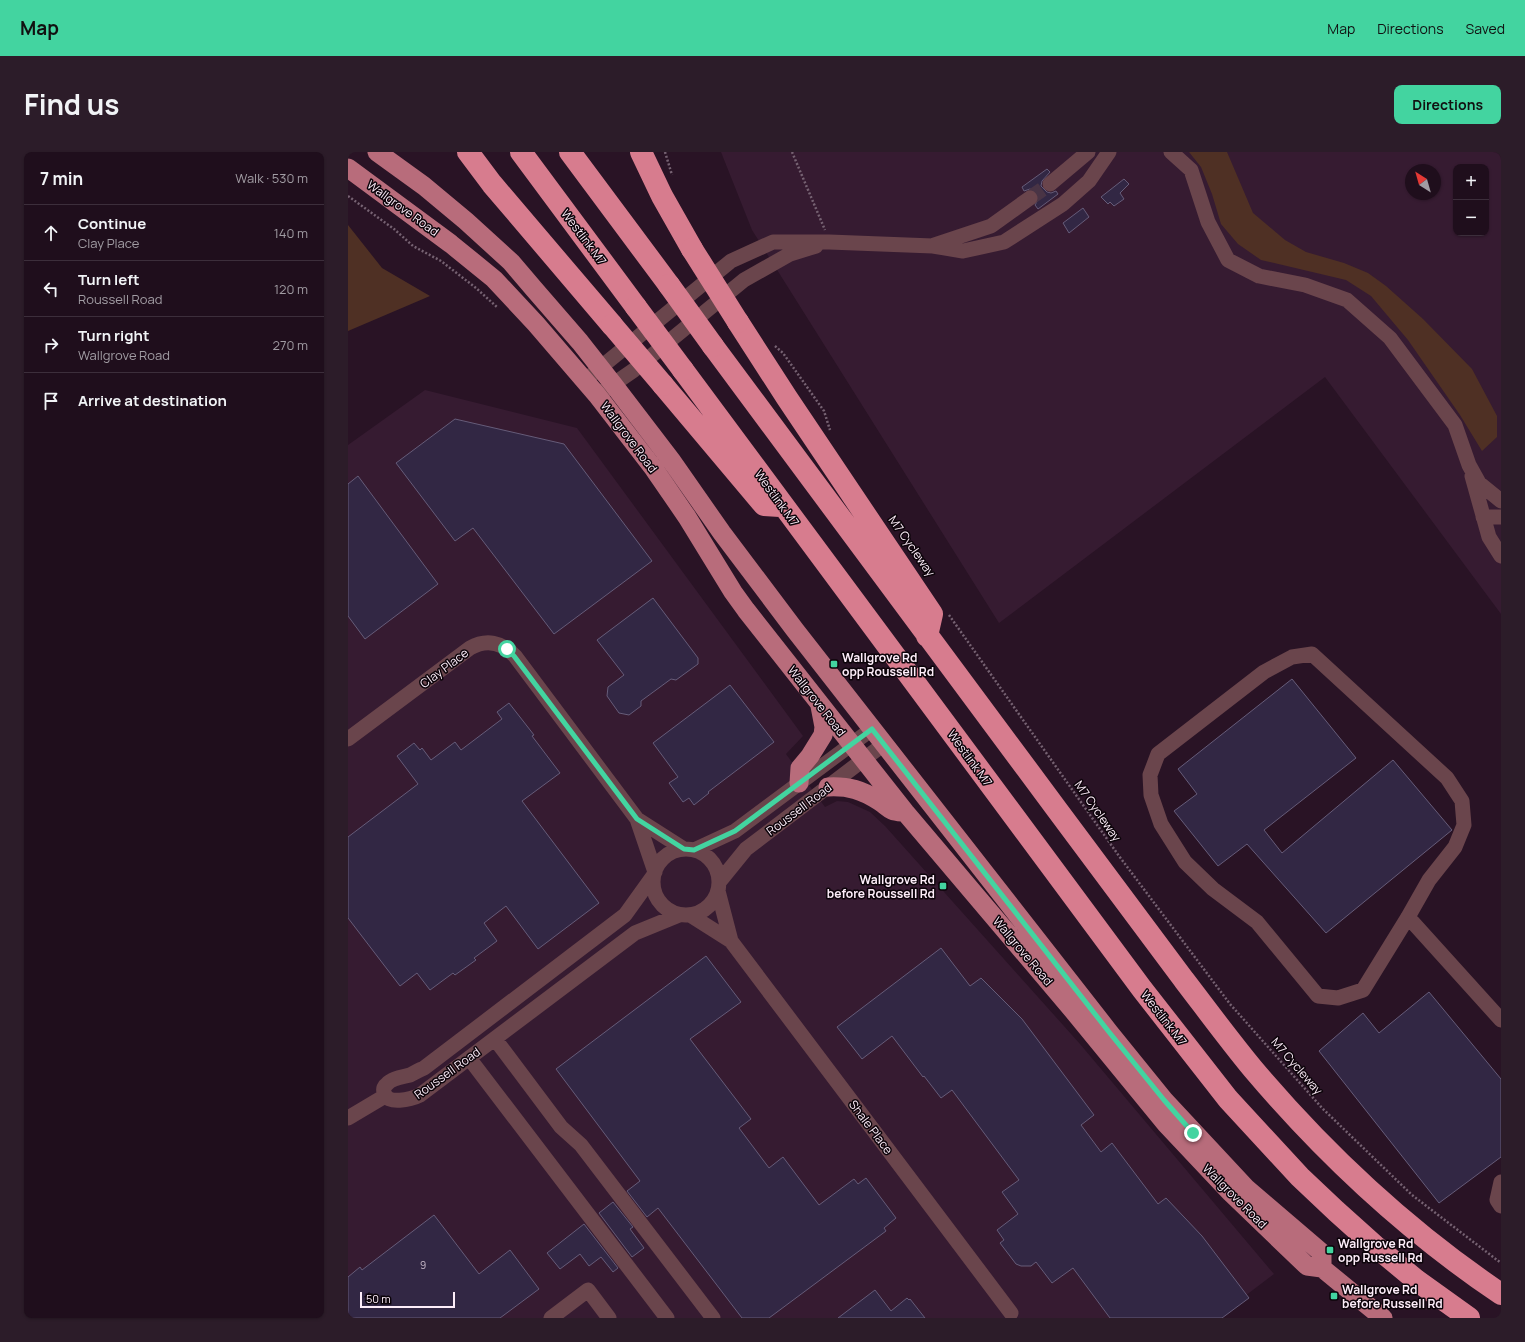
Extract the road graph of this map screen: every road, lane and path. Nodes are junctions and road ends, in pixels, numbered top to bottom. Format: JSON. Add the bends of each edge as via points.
{"nodes":[{"id":1,"x":377,"y":152,"type":"edge"},
{"id":2,"x":468,"y":152,"type":"edge"},
{"id":3,"x":521,"y":152,"type":"edge"},
{"id":4,"x":570,"y":152,"type":"edge"},
{"id":5,"x":641,"y":152,"type":"edge"},
{"id":6,"x":792,"y":152,"type":"edge"},
{"id":7,"x":1088,"y":152,"type":"edge"},
{"id":8,"x":1109,"y":152,"type":"edge"},
{"id":9,"x":1171,"y":152,"type":"edge"},
{"id":10,"x":348,"y":168,"type":"edge"},
{"id":11,"x":1050,"y":184,"type":"tunnel mouth"},
{"id":12,"x":348,"y":196,"type":"edge"},
{"id":13,"x":1030,"y":198,"type":"tunnel mouth"},
{"id":14,"x":829,"y":242,"type":"junction"},
{"id":15,"x":933,"y":246,"type":"junction"},
{"id":16,"x":503,"y":313,"type":"dead end"},
{"id":17,"x":772,"y":344,"type":"dead end"},
{"id":18,"x":601,"y":368,"type":"junction"},
{"id":19,"x":584,"y":381,"type":"junction"},
{"id":20,"x":613,"y":384,"type":"junction"},
{"id":21,"x":597,"y":395,"type":"junction"},
{"id":22,"x":832,"y":436,"type":"dead end"},
{"id":23,"x":1469,"y":465,"type":"junction"},
{"id":24,"x":1501,"y":502,"type":"edge"},
{"id":25,"x":783,"y":506,"type":"junction"},
{"id":26,"x":1483,"y":517,"type":"junction"},
{"id":27,"x":1501,"y":517,"type":"edge"},
{"id":28,"x":1501,"y":556,"type":"edge"},
{"id":29,"x":946,"y":611,"type":"dead end"},
{"id":30,"x":927,"y":636,"type":"junction"},
{"id":31,"x":820,"y":704,"type":"junction"},
{"id":32,"x":872,"y":729,"type":"junction"},
{"id":33,"x":348,"y":739,"type":"edge"},
{"id":34,"x":851,"y":744,"type":"junction"},
{"id":35,"x":884,"y":744,"type":"junction"},
{"id":36,"x":863,"y":760,"type":"junction"},
{"id":37,"x":799,"y":783,"type":"junction"},
{"id":38,"x":828,"y":787,"type":"junction"},
{"id":39,"x":905,"y":812,"type":"junction"},
{"id":40,"x":637,"y":819,"type":"junction"},
{"id":41,"x":689,"y":849,"type":"junction"},
{"id":42,"x":654,"y":874,"type":"junction"},
{"id":43,"x":719,"y":886,"type":"junction"},
{"id":44,"x":684,"y":915,"type":"junction"},
{"id":45,"x":1408,"y":918,"type":"junction"},
{"id":46,"x":731,"y":941,"type":"junction"},
{"id":47,"x":1501,"y":1020,"type":"edge"},
{"id":48,"x":495,"y":1039,"type":"junction"},
{"id":49,"x":469,"y":1058,"type":"junction"},
{"id":50,"x":385,"y":1096,"type":"junction"},
{"id":51,"x":348,"y":1118,"type":"edge"},
{"id":52,"x":1501,"y":1182,"type":"edge"},
{"id":53,"x":1501,"y":1206,"type":"edge"},
{"id":54,"x":1501,"y":1263,"type":"edge"},
{"id":55,"x":1322,"y":1268,"type":"junction"},
{"id":56,"x":1501,"y":1294,"type":"edge"},
{"id":57,"x":1011,"y":1313,"type":"dead end"},
{"id":58,"x":551,"y":1318,"type":"edge"},
{"id":59,"x":609,"y":1318,"type":"edge"},
{"id":60,"x":667,"y":1318,"type":"edge"},
{"id":61,"x":713,"y":1318,"type":"edge"},
{"id":62,"x":1383,"y":1318,"type":"edge"},
{"id":63,"x":1469,"y":1318,"type":"edge"}],
"edges":[{"from":1,"to":18,"type":"main road","name":"Wallgrove Road","via":[[424,186],[511,262]]},
{"from":2,"to":25,"type":"highway","bridge":true,"via":[[492,184],[764,505]]},
{"from":3,"to":25,"type":"highway","name":"Westlink M7","bridge":true},
{"from":4,"to":30,"type":"highway","bridge":true},
{"from":5,"to":30,"type":"highway","bridge":true,"via":[[692,249],[787,398],[932,614]]},
{"from":6,"to":14,"type":"path"},
{"from":7,"to":11,"type":"street"},
{"from":8,"to":15,"type":"street","via":[[1089,181],[1063,204],[1004,242],[963,251]]},
{"from":9,"to":23,"type":"street","via":[[1191,170],[1208,222],[1228,260],[1259,276],[1305,285],[1347,300],[1390,338],[1455,425]]},
{"from":10,"to":19,"type":"main road","name":"Wallgrove Road","via":[[494,279]]},
{"from":12,"to":16,"type":"path","via":[[413,246],[441,261]]},
{"from":13,"to":15,"type":"street","via":[[991,226]]},
{"from":14,"to":15,"type":"street"},
{"from":14,"to":18,"type":"street","via":[[773,242],[731,261]]},
{"from":14,"to":20,"type":"street","via":[[790,254],[744,280],[634,370]]},
{"from":17,"to":22,"type":"path","via":[[783,353],[824,410]]},
{"from":18,"to":19,"type":"street"},
{"from":18,"to":20,"type":"main road","name":"Wallgrove Road"},
{"from":19,"to":21,"type":"main road","name":"Wallgrove Road"},
{"from":20,"to":21,"type":"street"},
{"from":20,"to":32,"type":"main road","name":"Wallgrove Road","via":[[775,604]]},
{"from":21,"to":31,"type":"main road","name":"Wallgrove Road","via":[[658,475],[733,592]]},
{"from":23,"to":24,"type":"street","via":[[1479,483]]},
{"from":23,"to":26,"type":"street"},
{"from":25,"to":63,"type":"highway","name":"Westlink M7","via":[[1142,989],[1228,1099],[1300,1178],[1336,1211],[1416,1280]]},
{"from":26,"to":27,"type":"street"},
{"from":26,"to":28,"type":"street","via":[[1489,537]]},
{"from":29,"to":54,"type":"path","name":"M7 Cycleway","via":[[1119,856],[1230,1004],[1322,1108],[1412,1195]]},
{"from":30,"to":56,"type":"highway","via":[[1235,1047],[1272,1091],[1339,1162],[1384,1203],[1452,1259]]},
{"from":31,"to":34,"type":"main road","name":"Wallgrove Road"},
{"from":31,"to":37,"type":"main road","via":[[823,735],[800,768]]},
{"from":32,"to":34,"type":"street","name":"Roussell Road"},
{"from":32,"to":35,"type":"main road","name":"Wallgrove Road"},
{"from":33,"to":40,"type":"street","name":"Clay Place","via":[[470,648],[482,643],[500,644],[514,656]]},
{"from":34,"to":36,"type":"main road","name":"Wallgrove Road"},
{"from":34,"to":37,"type":"street","name":"Roussell Road"},
{"from":35,"to":36,"type":"street","name":"Roussell Road"},
{"from":35,"to":55,"type":"main road","name":"Wallgrove Road","via":[[1164,1100],[1246,1188],[1322,1253]]},
{"from":36,"to":38,"type":"street","name":"Roussell Road"},
{"from":36,"to":39,"type":"main road","name":"Wallgrove Road"},
{"from":37,"to":41,"type":"street","name":"Roussell Road","via":[[735,831]]},
{"from":38,"to":39,"type":"main road","via":[[854,788],[868,794],[892,811]]},
{"from":38,"to":43,"type":"street","name":"Roussell Road","via":[[746,849]]},
{"from":39,"to":55,"type":"main road","name":"Wallgrove Road","via":[[1186,1146],[1306,1266]]},
{"from":40,"to":41,"type":"street","name":"Clay Place"},
{"from":40,"to":42,"type":"street","name":"Clay Place"},
{"from":41,"to":42,"type":"street","via":[[674,851],[666,856]]},
{"from":41,"to":43,"type":"street","via":[[710,858],[717,869]]},
{"from":42,"to":44,"type":"street","via":[[654,889],[659,901],[664,907]]},
{"from":42,"to":50,"type":"street","name":"Roussell Road","via":[[625,915],[424,1068],[390,1081],[384,1087]]},
{"from":43,"to":44,"type":"street","via":[[708,908],[699,913]]},
{"from":43,"to":46,"type":"street","name":"Shale Place"},
{"from":44,"to":46,"type":"street","name":"Shale Place"},
{"from":44,"to":48,"type":"street","name":"Roussell Road","via":[[635,933]]},
{"from":45,"to":45,"type":"street","via":[[1429,880],[1455,847],[1464,825],[1462,801],[1447,778],[1312,654],[1292,657],[1264,672],[1158,754],[1150,775],[1151,795],[1161,824],[1184,862],[1213,889],[1257,922],[1318,996],[1338,998],[1363,990]]},
{"from":45,"to":47,"type":"street"},
{"from":46,"to":57,"type":"street","name":"Shale Place"},
{"from":48,"to":49,"type":"street","name":"Roussell Road"},
{"from":48,"to":61,"type":"street","via":[[561,1127],[581,1145]]},
{"from":49,"to":50,"type":"street","name":"Roussell Road","via":[[416,1097],[398,1101]]},
{"from":49,"to":60,"type":"street"},
{"from":50,"to":51,"type":"street"},
{"from":52,"to":53,"type":"street","via":[[1497,1200]]},
{"from":55,"to":62,"type":"main road","name":"Wallgrove Road"},
{"from":58,"to":59,"type":"street","via":[[588,1290]]}]}
